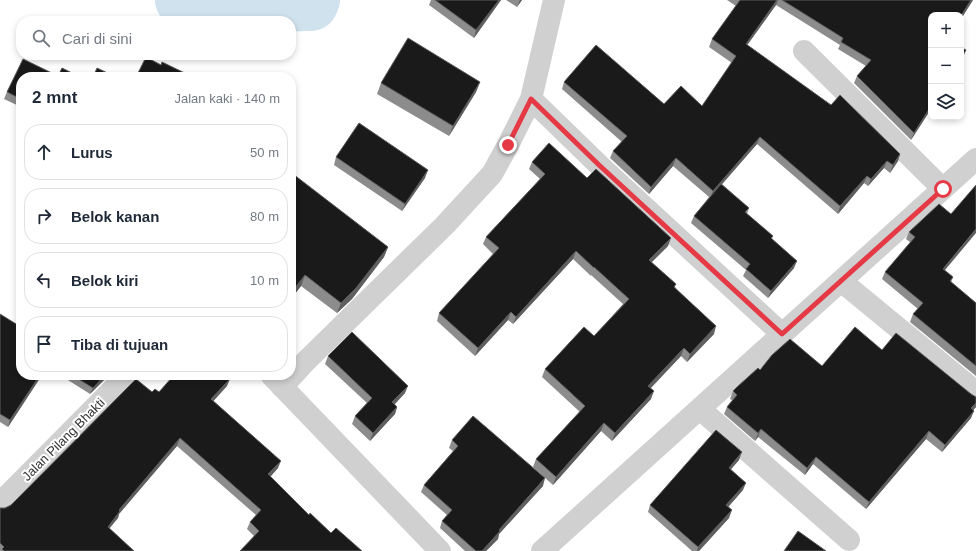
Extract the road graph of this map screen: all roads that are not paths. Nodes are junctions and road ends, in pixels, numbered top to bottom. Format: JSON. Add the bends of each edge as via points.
{"nodes":[{"id":1,"x":554,"y":0,"type":"edge"},
{"id":2,"x":804,"y":51,"type":"dead end"},
{"id":3,"x":531,"y":99,"type":"junction"},
{"id":4,"x":976,"y":159,"type":"edge"},
{"id":5,"x":943,"y":189,"type":"junction"},
{"id":6,"x":841,"y":281,"type":"junction"},
{"id":7,"x":782,"y":334,"type":"junction"},
{"id":8,"x":296,"y":368,"type":"edge"},
{"id":9,"x":122,"y":380,"type":"edge"},
{"id":10,"x":276,"y":381,"type":"edge"},
{"id":11,"x":976,"y":392,"type":"edge"},
{"id":12,"x":700,"y":409,"type":"junction"},
{"id":13,"x":0,"y":503,"type":"edge"},
{"id":14,"x":849,"y":540,"type":"dead end"},
{"id":15,"x":440,"y":551,"type":"edge"},
{"id":16,"x":542,"y":551,"type":"edge"}],
"edges":[{"from":1,"to":3,"type":"street"},
{"from":2,"to":5,"type":"street"},
{"from":3,"to":7,"type":"street"},
{"from":3,"to":8,"type":"street","via":[[492,174],[445,225]]},
{"from":4,"to":5,"type":"street"},
{"from":5,"to":6,"type":"street"},
{"from":6,"to":7,"type":"street"},
{"from":6,"to":11,"type":"street"},
{"from":7,"to":12,"type":"street"},
{"from":9,"to":13,"type":"street","name":"Jalan Pilang Bhakti"},
{"from":10,"to":15,"type":"street"},
{"from":12,"to":14,"type":"street"},
{"from":12,"to":16,"type":"street"}]}
